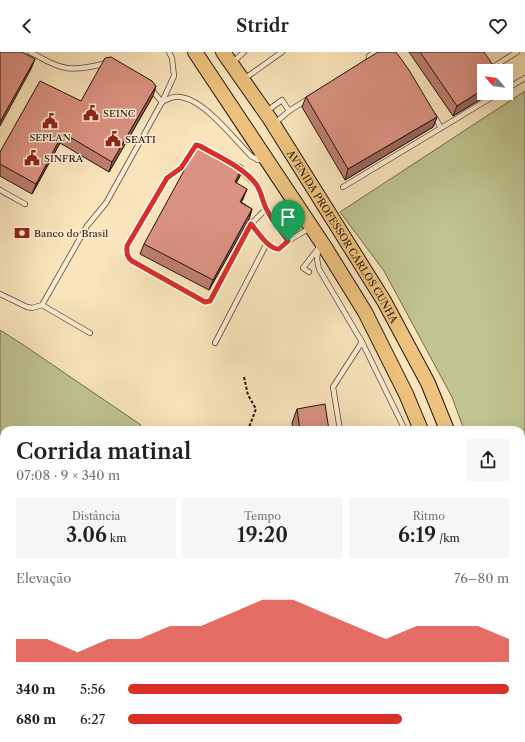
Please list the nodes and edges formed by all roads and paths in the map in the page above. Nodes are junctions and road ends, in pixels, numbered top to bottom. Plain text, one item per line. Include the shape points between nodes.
1 (30, 52) edge
2 (169, 52) edge
3 (196, 52) edge
4 (244, 52) edge
5 (282, 52) edge
6 (375, 52) edge
7 (517, 52) edge
8 (227, 58) edge
9 (115, 64) edge
10 (499, 64) edge
11 (361, 65) edge
12 (525, 78) edge
13 (242, 80) junction
14 (148, 85) edge
15 (513, 85) edge
16 (312, 96) edge
17 (487, 100) edge
18 (162, 102) junction
19 (429, 109) edge
20 (289, 111) junction
21 (265, 112) junction
22 (273, 124) junction
23 (441, 128) junction
24 (206, 149) edge
25 (268, 161) junction
26 (231, 164) edge
27 (343, 187) dead end
28 (0, 190) edge
29 (25, 204) dead end
30 (266, 210) junction
31 (251, 224) junction
32 (311, 227) junction
33 (288, 241) junction
34 (267, 242) junction
35 (321, 246) junction
36 (309, 272) dead end
37 (0, 294) edge
38 (384, 301) junction
39 (42, 305) junction
40 (90, 333) dead end
41 (376, 333) junction
42 (362, 342) junction
43 (215, 343) dead end
44 (244, 377) dead end
45 (428, 383) junction
46 (250, 426) edge
47 (339, 426) edge
48 (403, 426) edge
49 (419, 426) edge
50 (445, 426) edge

1 - 9 lane via 67,69
2 - 18 lane via 174,76
3 - 25 main road, AVENIDA PROFESSOR CARLOS CUNHA
4 - 8 lane
5 - 13 lane
6 - 11 lane
7 - 10 lane
8 - 13 main road, AVENIDA PROFESSOR CARLOS CUNHA
12 - 15 lane
13 - 21 main road, AVENIDA PROFESSOR CARLOS CUNHA
14 - 18 lane
16 - 20 lane
17 - 23 lane
18 - 25 lane via 171,97 188,98 212,115 251,156
18 - 39 lane via 106,203 87,226
19 - 23 lane
20 - 21 lane via 282,100
20 - 22 lane
21 - 22 main road, AVENIDA PROFESSOR CARLOS CUNHA
22 - 38 main road, AVENIDA PROFESSOR CARLOS CUNHA
23 - 27 lane
24 - 31 lane via 196,145 181,168 167,178 127,246 128,258 208,302
25 - 32 main road, AVENIDA PROFESSOR CARLOS CUNHA
26 - 30 lane via 257,186
28 - 29 lane
30 - 31 lane
30 - 33 lane
31 - 34 lane
32 - 33 lane
32 - 35 main road, AVENIDA PROFESSOR CARLOS CUNHA
33 - 34 lane via 277,249
34 - 43 lane
35 - 36 lane via 303,268
35 - 38 main road via 339,259 367,304 373,307
35 - 41 main road, AVENIDA PROFESSOR CARLOS CUNHA
35 - 42 lane via 317,259 319,269
37 - 39 lane via 27,307
38 - 45 main road, AVENIDA PROFESSOR CARLOS CUNHA
39 - 40 lane
41 - 45 main road via 386,329 394,331 416,373
41 - 49 main road, AVENIDA PROFESSOR CARLOS CUNHA
42 - 47 lane via 333,387
42 - 48 lane
44 - 46 path via 248,395 256,409
45 - 50 main road, AVENIDA PROFESSOR CARLOS CUNHA

